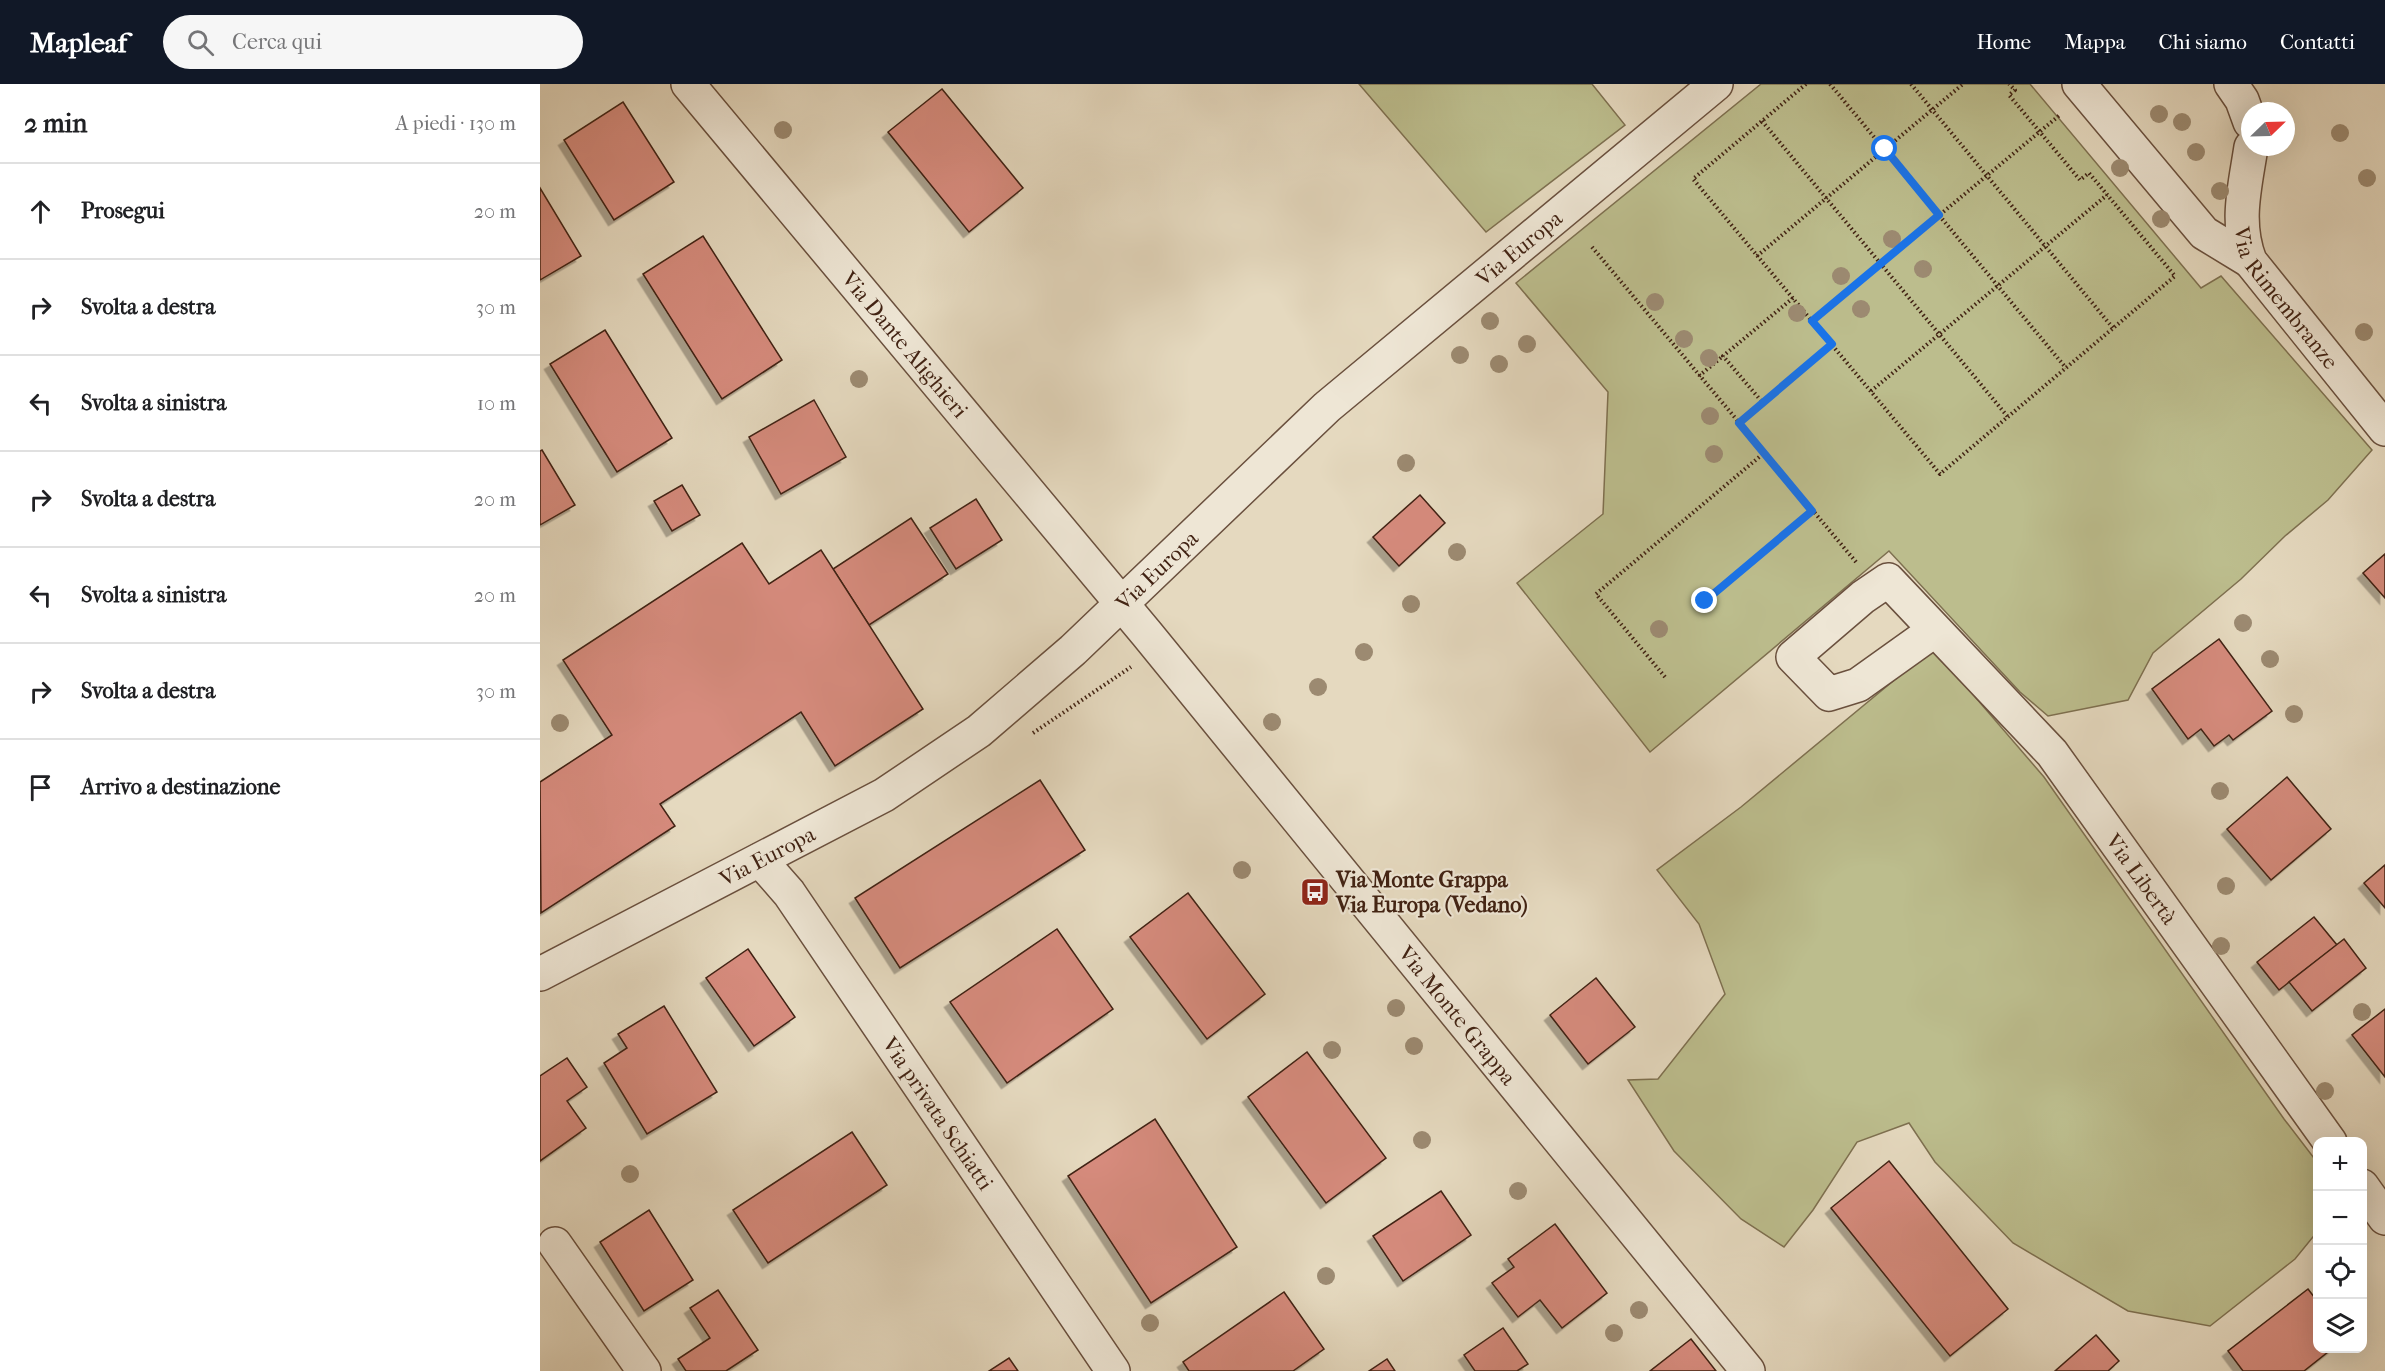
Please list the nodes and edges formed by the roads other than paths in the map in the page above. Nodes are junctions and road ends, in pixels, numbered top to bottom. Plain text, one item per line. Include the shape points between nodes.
1 (688, 84) edge
2 (1716, 84) edge
3 (2231, 84) edge
4 (2087, 87) edge
5 (2243, 102) edge
6 (2249, 156) edge
7 (2250, 261) junction
8 (2385, 429) edge
9 (1122, 604) junction
10 (1935, 630) dead end
11 (760, 860) junction
12 (540, 974) edge
13 (2326, 1137) edge
14 (2366, 1191) edge
15 (2385, 1218) edge
16 (555, 1244) dead end
17 (644, 1371) edge
18 (1113, 1371) edge
19 (1748, 1371) edge

1 - 9 street, Via Dante Alighieri
2 - 9 street, Via Europa via 1327,407
3 - 5 street
4 - 7 street via 2204,233
6 - 7 street, Via Rimembranze via 2241,216
7 - 8 street, Via Rimembranze
9 - 11 street, Via Europa via 979,731 884,795
9 - 19 street, Via Monte Grappa
10 - 13 street, Via Libertà via 2052,753
11 - 12 street, Via Europa
11 - 18 street, Via privata Schiatti via 789,893
14 - 15 street
16 - 17 street

